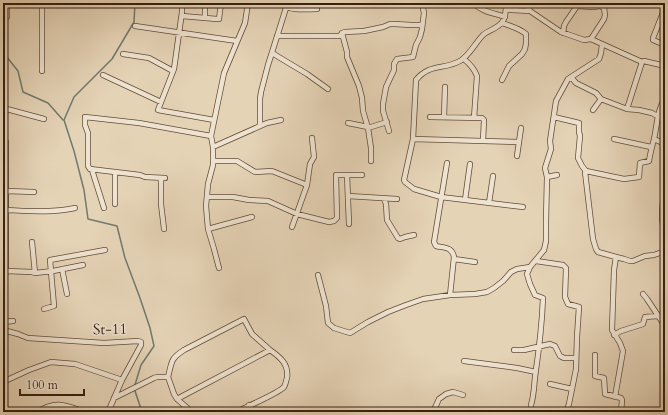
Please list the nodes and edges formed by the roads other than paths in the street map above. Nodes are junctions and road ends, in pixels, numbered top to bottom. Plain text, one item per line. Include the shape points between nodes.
1 (7, 3) edge
2 (42, 3) edge
3 (182, 3) edge
4 (205, 3) edge
5 (221, 3) edge
6 (422, 3) edge
7 (473, 3) edge
8 (506, 3) edge
9 (525, 3) edge
10 (248, 4) edge
11 (577, 4) edge
12 (286, 8) junction
13 (317, 9) dead end
14 (506, 9) junction
15 (664, 10) edge
16 (530, 11) junction
17 (182, 16) junction
18 (7, 17) dead end
19 (505, 17) junction
20 (204, 18) junction
21 (502, 23) junction
22 (422, 25) junction
23 (135, 26) dead end
24 (179, 33) junction
25 (342, 33) junction
26 (563, 33) junction
27 (278, 36) junction
28 (591, 39) junction
29 (237, 41) junction
30 (602, 44) junction
31 (665, 45) edge
32 (272, 53) junction
33 (123, 54) dead end
34 (464, 58) junction
35 (642, 62) junction
36 (665, 66) edge
37 (42, 71) dead end
38 (173, 71) junction
39 (103, 75) dead end
40 (571, 77) junction
41 (502, 80) dead end
42 (445, 87) dead end
43 (328, 89) dead end
44 (665, 98) edge
45 (601, 99) junction
46 (161, 102) junction
47 (3, 108) edge
48 (627, 109) junction
49 (593, 110) dead end
50 (430, 117) dead end
51 (554, 117) junction
52 (658, 117) junction
53 (444, 118) junction
54 (474, 118) junction
55 (44, 119) dead end
56 (214, 120) junction
57 (281, 120) dead end
58 (387, 122) junction
59 (348, 123) dead end
60 (260, 126) junction
61 (368, 127) junction
62 (521, 128) dead end
63 (389, 131) dead end
64 (211, 136) junction
65 (312, 138) dead end
66 (413, 139) junction
67 (614, 139) dead end
68 (654, 139) junction
69 (3, 140) edge
70 (483, 141) junction
71 (519, 142) junction
72 (665, 144) edge
73 (213, 147) junction
74 (651, 147) junction
75 (517, 156) dead end
76 (213, 161) junction
77 (371, 161) dead end
78 (446, 163) dead end
79 (470, 164) dead end
80 (92, 170) junction
81 (586, 171) junction
82 (5, 172) edge
83 (115, 172) junction
84 (362, 174) dead end
85 (347, 175) junction
86 (556, 175) dead end
87 (494, 176) dead end
88 (547, 177) junction
89 (665, 182) edge
90 (307, 184) junction
91 (7, 191) junction
92 (34, 192) dead end
93 (348, 196) junction
94 (207, 197) junction
95 (442, 197) junction
96 (384, 199) junction
97 (398, 199) dead end
98 (465, 200) junction
99 (489, 203) junction
100 (115, 204) dead end
101 (523, 207) dead end
102 (75, 208) dead end
103 (104, 208) dead end
104 (7, 210) junction
105 (664, 210) edge
106 (297, 214) junction
107 (252, 217) dead end
108 (349, 224) dead end
109 (292, 227) dead end
110 (164, 229) dead end
111 (208, 229) junction
112 (665, 232) edge
113 (414, 235) dead end
114 (32, 242) dead end
115 (105, 250) dead end
116 (665, 251) edge
117 (616, 257) junction
118 (454, 259) junction
119 (536, 261) junction
120 (475, 262) dead end
121 (83, 265) dead end
122 (5, 267) edge
123 (530, 267) junction
124 (219, 268) dead end
125 (62, 270) junction
126 (52, 272) junction
127 (35, 273) junction
128 (318, 275) dead end
129 (3, 284) edge
130 (66, 294) dead end
131 (643, 294) dead end
132 (450, 295) junction
133 (44, 309) dead end
134 (658, 316) junction
135 (3, 322) edge
136 (13, 322) dead end
137 (665, 326) edge
138 (3, 330) edge
139 (614, 335) junction
140 (540, 346) junction
141 (270, 350) junction
142 (514, 350) dead end
143 (595, 355) dead end
144 (576, 358) junction
145 (464, 361) dead end
146 (536, 372) junction
147 (168, 377) junction
148 (122, 380) junction
149 (4, 381) edge
150 (550, 384) dead end
151 (572, 389) junction
152 (463, 395) dead end
153 (615, 397) junction
154 (114, 398) junction
155 (177, 399) junction
156 (249, 405) junction
157 (531, 405) dead end
158 (37, 412) edge
159 (85, 412) edge
160 (108, 412) edge
161 (192, 412) edge
162 (236, 412) edge
163 (253, 412) edge
164 (433, 412) edge
165 (566, 412) edge
166 (621, 412) edge

1 - 18 street
2 - 37 street
3 - 17 street
4 - 20 street
5 - 20 street via 219,19
6 - 22 street
7 - 19 street via 479,8
8 - 14 street
9 - 16 street
10 - 12 street
10 - 29 street via 245,23
11 - 26 street via 564,26
11 - 28 street via 604,8 604,19
12 - 13 street
12 - 27 street
14 - 16 street
14 - 19 street
15 - 31 street via 653,40
16 - 26 street
17 - 20 street
17 - 24 street
19 - 21 street
21 - 34 street via 483,35
21 - 41 street via 520,29 526,34 525,49 509,66
22 - 25 street via 395,24
22 - 58 street via 413,57 397,59 394,64 383,104
23 - 24 street
24 - 29 street
24 - 38 street
25 - 27 street via 340,36
25 - 61 street via 347,57 359,86
26 - 28 street via 584,40
27 - 32 street
28 - 30 street
29 - 56 street via 224,73
30 - 35 street
30 - 40 street via 599,59
32 - 43 street
32 - 60 street via 260,99
33 - 38 street via 149,58
34 - 54 street via 477,76
34 - 66 street via 428,69 416,80
35 - 36 street
35 - 48 street
38 - 46 street
39 - 46 street
40 - 45 street
40 - 51 street via 556,101
42 - 53 street
44 - 52 street
45 - 48 street
45 - 49 street
46 - 56 street via 158,110
47 - 55 street
48 - 52 street via 652,113
50 - 53 street
51 - 81 street via 580,124 578,158
51 - 88 street via 551,149 545,168
52 - 68 street
53 - 54 street
54 - 70 street via 484,120
56 - 64 street
57 - 60 street
58 - 61 street
58 - 63 street
59 - 61 street
60 - 73 street
61 - 77 street
62 - 71 street
64 - 73 street
64 - 80 street via 85,117 88,166
65 - 90 street via 314,157 310,164
66 - 70 street
66 - 95 street via 404,180 414,189
67 - 74 street
68 - 72 street
68 - 74 street
69 - 82 street via 6,142
70 - 71 street
71 - 75 street
73 - 76 street
74 - 81 street via 649,161 640,163 639,177 624,179
76 - 90 street via 237,162 255,172 272,171
76 - 94 street
78 - 95 street
79 - 98 street
80 - 83 street
80 - 103 street
81 - 117 street via 596,249 598,252
82 - 91 street
83 - 100 street
83 - 110 street via 163,178 161,204
84 - 85 street
85 - 93 street
85 - 106 street via 336,175 336,220 329,222
86 - 88 street
87 - 99 street
88 - 119 street via 546,241 544,250
89 - 105 street
90 - 106 street
91 - 92 street
91 - 104 street
93 - 96 street
93 - 108 street
94 - 106 street via 268,201
94 - 111 street
95 - 98 street
95 - 118 street via 434,242 436,246 450,249
96 - 97 street
96 - 113 street via 387,220 398,238
98 - 99 street
99 - 101 street
102 - 104 street via 55,211
104 - 122 street
105 - 112 street via 662,220
106 - 109 street
107 - 111 street
111 - 124 street
114 - 127 street
115 - 126 street via 50,260
116 - 117 street via 633,261
117 - 139 street via 612,326
118 - 120 street
118 - 132 street
119 - 123 street
119 - 144 street via 563,265 566,268 565,297 568,304 579,307
121 - 125 street
122 - 127 street
122 - 129 street
123 - 132 street via 511,272 486,292
123 - 140 street via 527,274 530,284 535,295 543,298
125 - 126 street
125 - 130 street
126 - 127 street
126 - 133 street via 54,306
128 - 132 street via 328,323 334,328 350,333 406,304
131 - 134 street
134 - 137 street
134 - 139 street via 645,317 640,326
135 - 136 street
138 - 148 street, St-11 via 28,338 104,343 141,342
139 - 153 street via 623,351
140 - 142 street
140 - 144 street via 550,344 555,346 560,356
140 - 146 street
141 - 147 street via 252,334 244,319 176,356
141 - 155 street
141 - 156 street via 286,365 285,386
143 - 153 street via 595,376 604,378 605,394
144 - 151 street
145 - 146 street
146 - 157 street
147 - 154 street via 157,377
147 - 155 street
148 - 149 street via 75,364 51,362
148 - 154 street, St-11
150 - 151 street
151 - 165 street
152 - 164 street via 453,392 446,394 439,399
153 - 166 street via 622,400
154 - 160 street, St-11
155 - 161 street
156 - 162 street
156 - 163 street
158 - 159 street via 56,404

